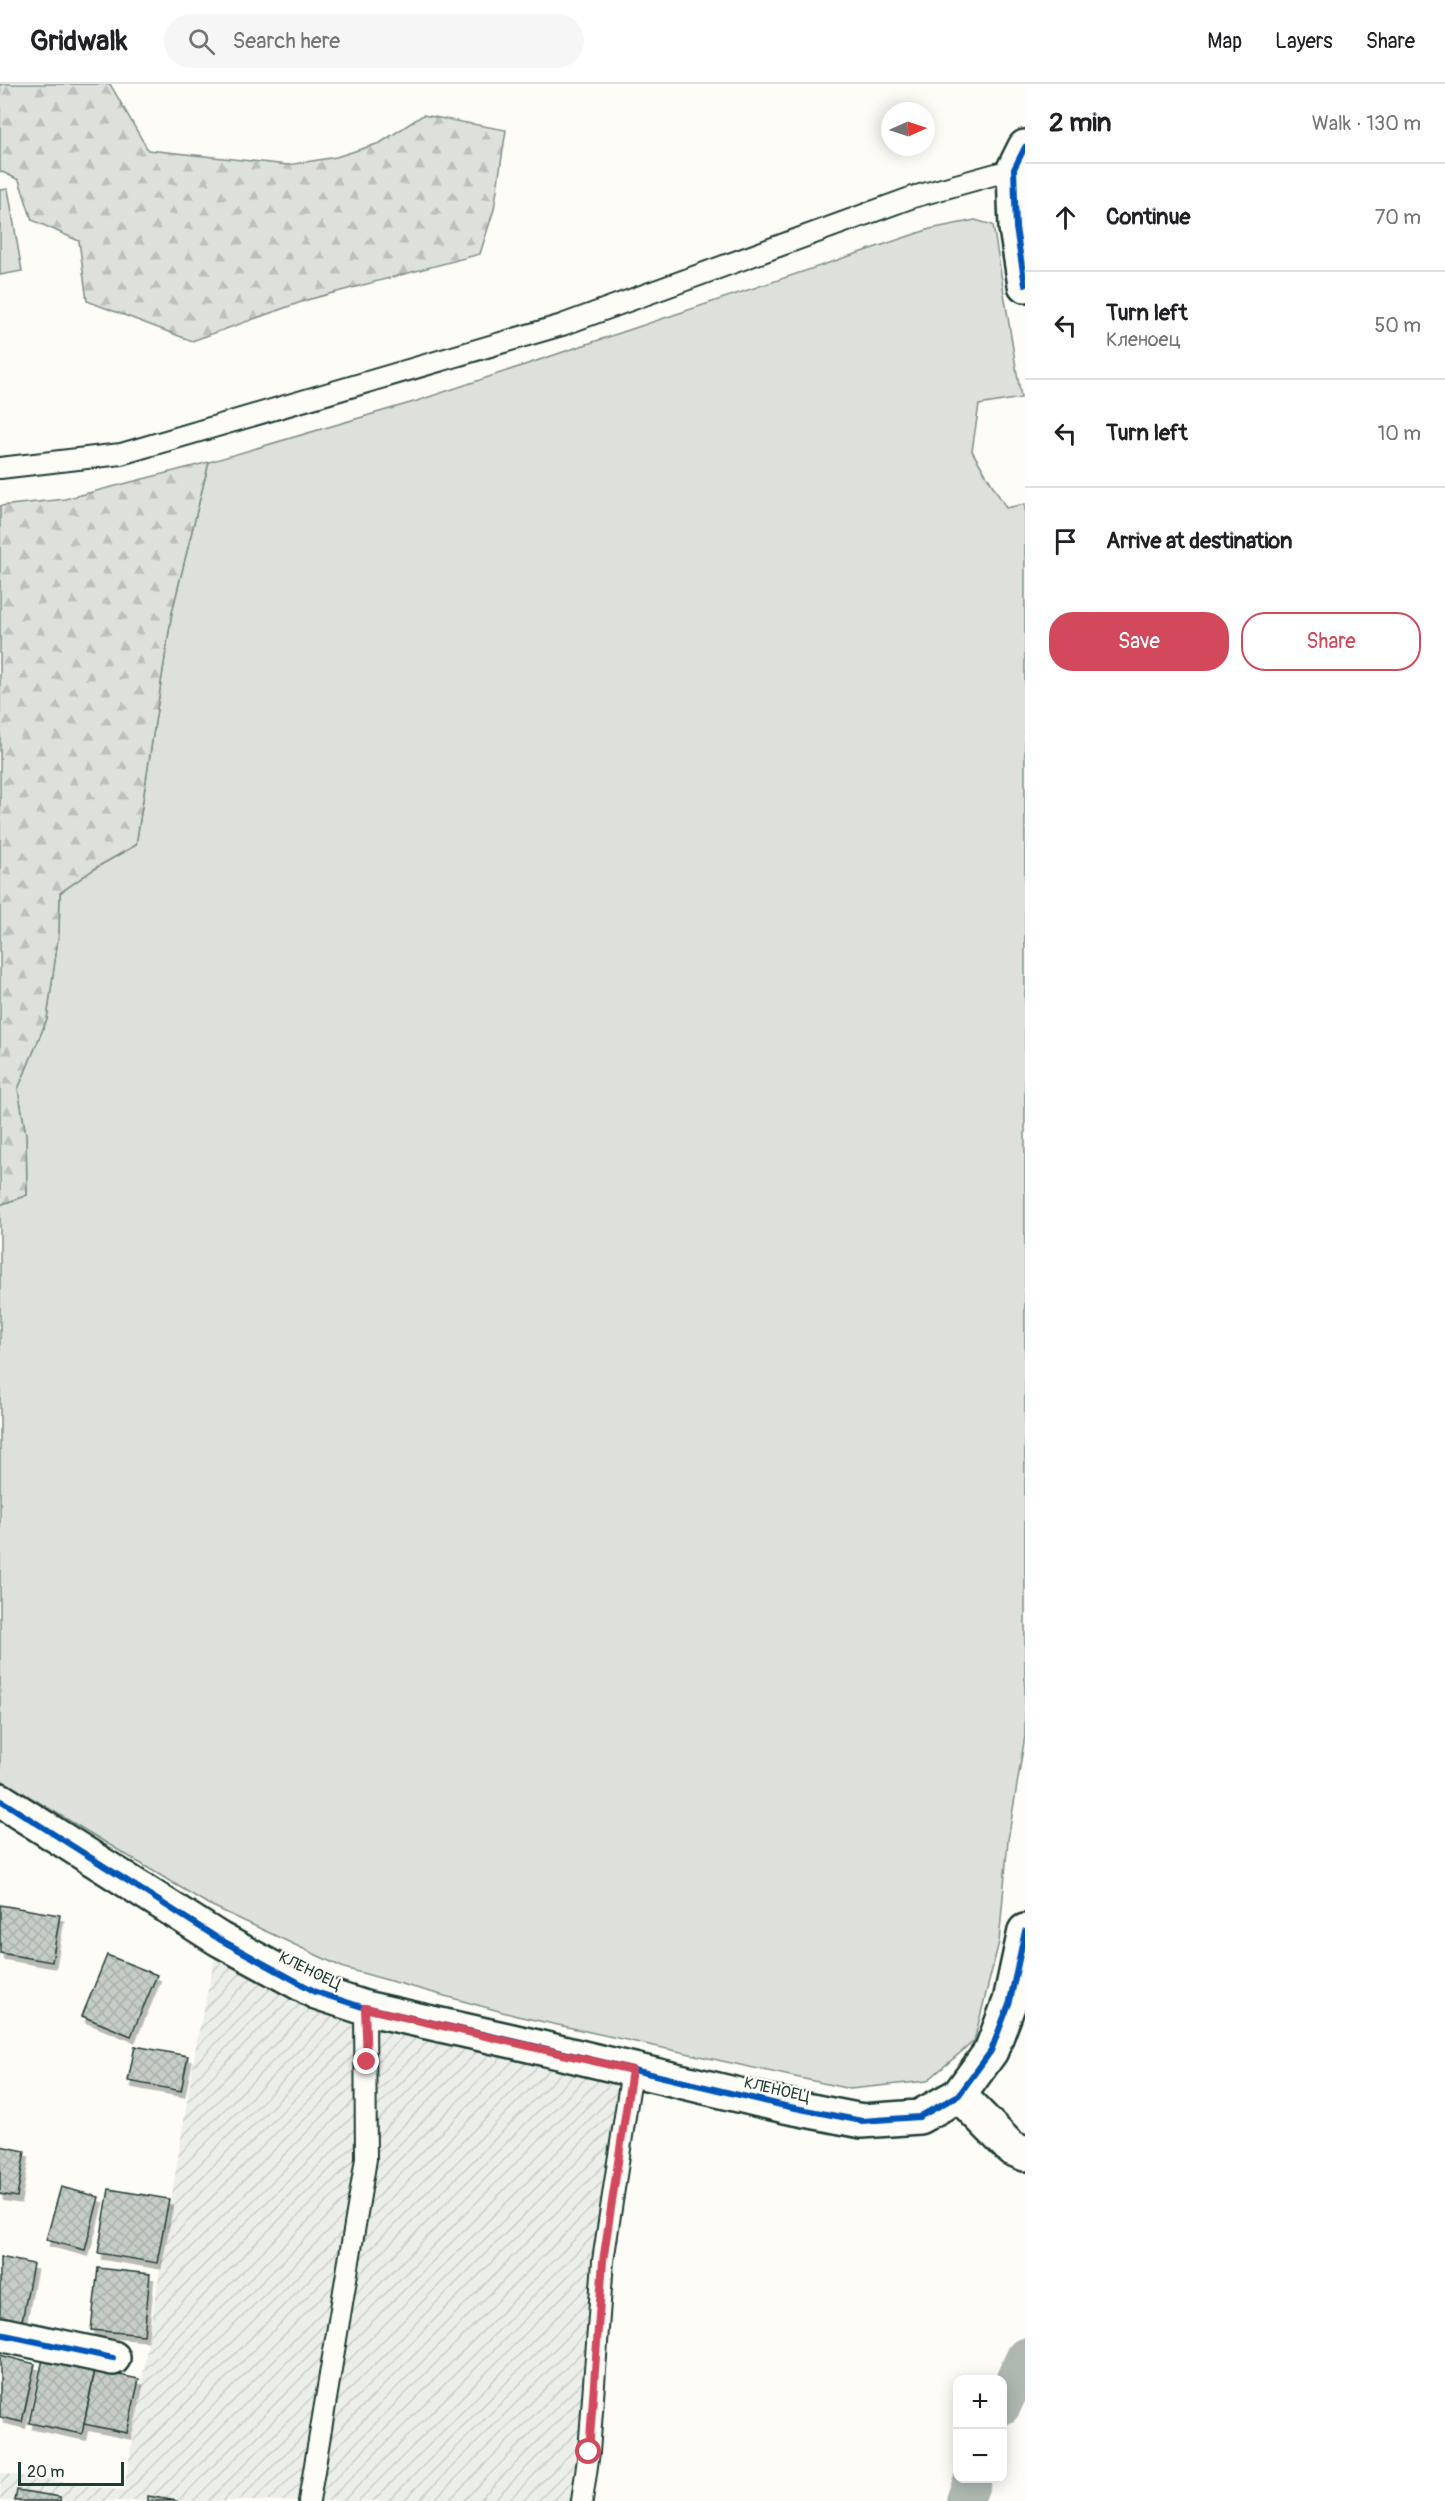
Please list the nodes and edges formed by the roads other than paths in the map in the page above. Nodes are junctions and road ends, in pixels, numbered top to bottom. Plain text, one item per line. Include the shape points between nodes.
1 (1020, 158) edge
2 (1025, 285) edge
3 (0, 468) edge
4 (0, 1800) edge
5 (1025, 1931) edge
6 (365, 2008) junction
7 (632, 2070) junction
8 (959, 2095) junction
9 (1025, 2154) edge
10 (0, 2334) edge
11 (113, 2358) dead end
12 (309, 2501) edge
13 (582, 2501) edge

1 - 2 street via 1016,228
1 - 3 lane via 562,325 121,454
4 - 6 street, КЛЕНОЕЦ via 219,1939 316,1992
5 - 8 street via 1010,2001 992,2051
6 - 7 street, КЛЕНОЕЦ
6 - 12 lane via 366,2159
7 - 8 street, КЛЕНОЕЦ via 862,2121 919,2117
7 - 13 lane via 603,2261
8 - 9 street via 1011,2148
10 - 11 street

